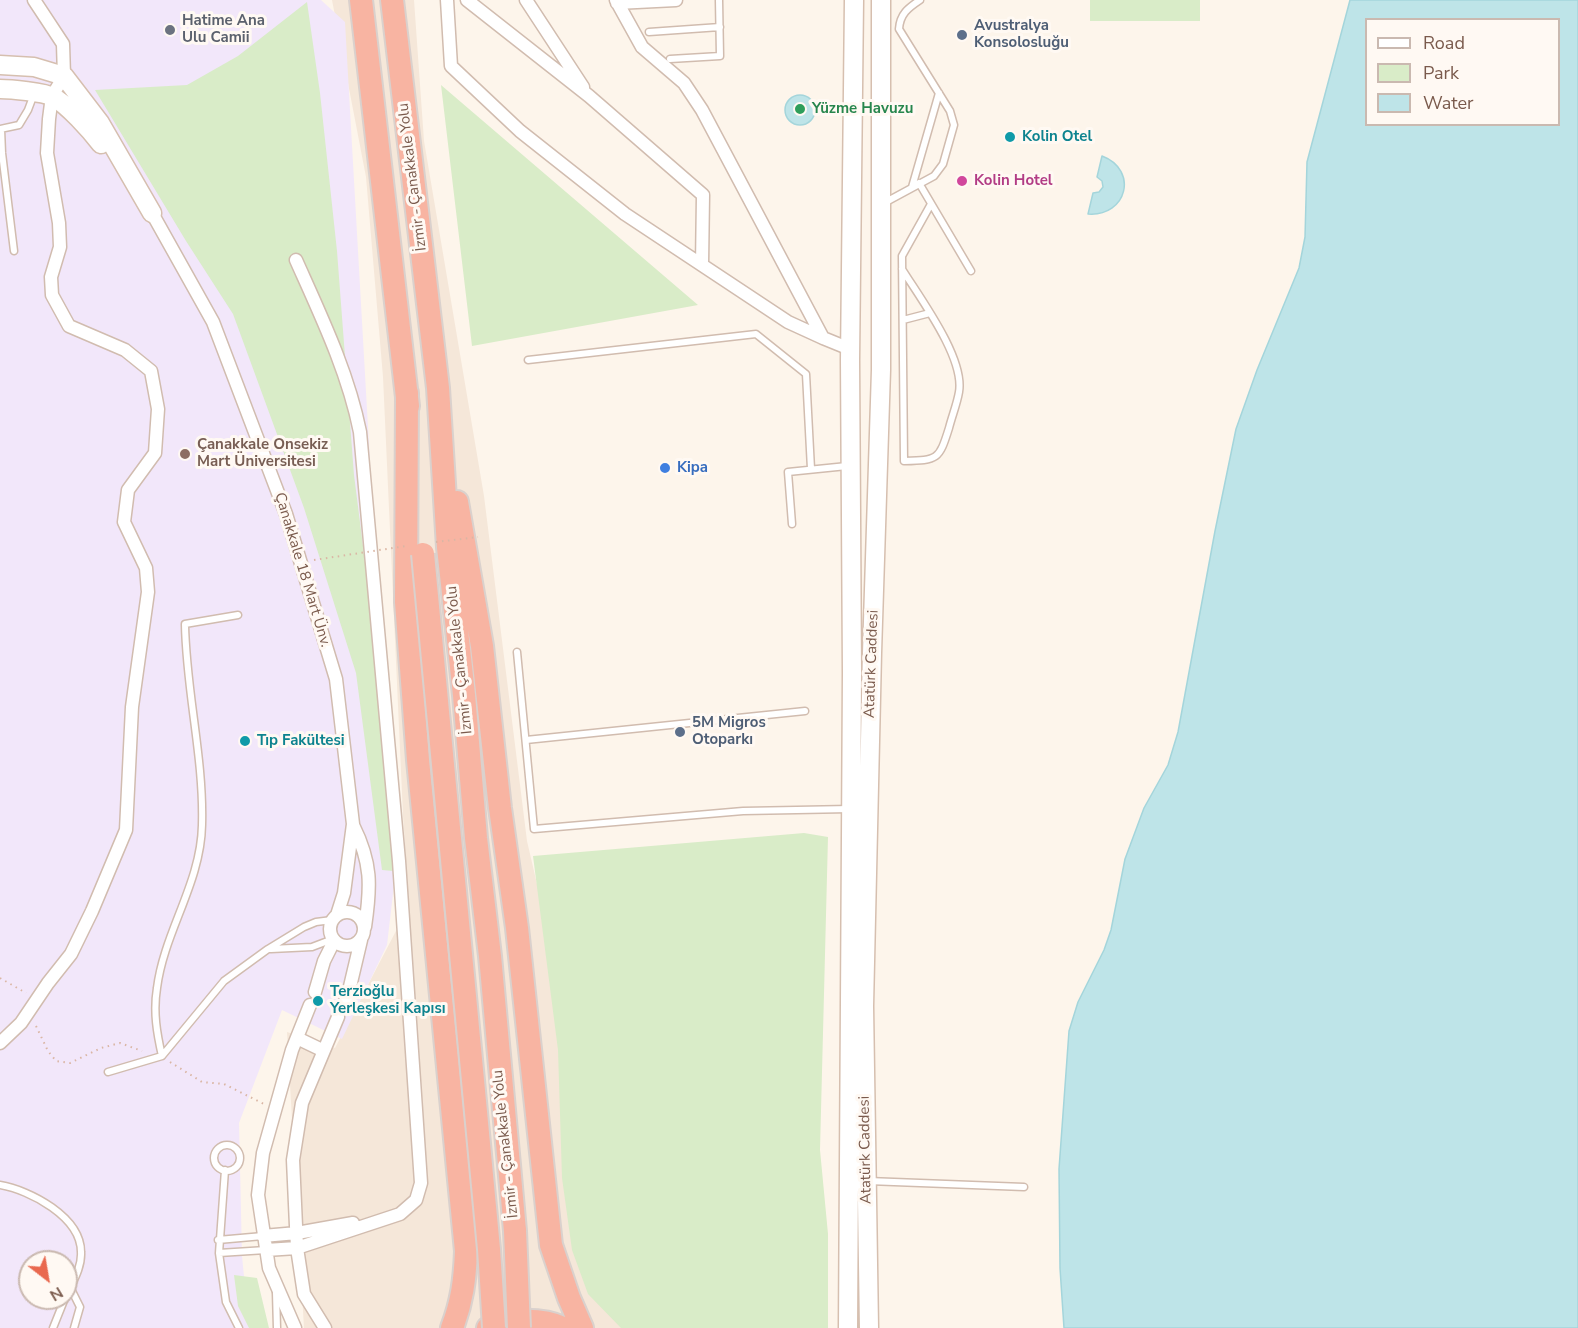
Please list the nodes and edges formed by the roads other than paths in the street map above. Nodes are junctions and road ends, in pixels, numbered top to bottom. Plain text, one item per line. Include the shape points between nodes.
1 (34, 0) edge
2 (361, 0) edge
3 (392, 0) edge
4 (447, 0) edge
5 (467, 0) edge
6 (526, 0) edge
7 (676, 0) edge
8 (719, 0) edge
9 (854, 0) edge
10 (881, 0) edge
11 (920, 0) edge
12 (616, 1) edge
13 (720, 27) junction
14 (649, 32) dead end
15 (670, 59) dead end
16 (0, 65) edge
17 (64, 76) junction
18 (0, 89) edge
19 (939, 93) junction
20 (43, 95) junction
21 (589, 96) junction
22 (1, 129) edge
23 (916, 185) junction
24 (931, 204) junction
25 (881, 205) junction
26 (852, 209) junction
27 (152, 213) junction
28 (14, 251) dead end
29 (296, 260) dead end
30 (702, 266) junction
31 (902, 268) junction
32 (971, 271) dead end
33 (930, 313) junction
34 (903, 320) junction
35 (823, 338) junction
36 (881, 347) junction
37 (850, 349) junction
38 (528, 360) dead end
39 (438, 388) junction
40 (407, 393) junction
41 (851, 466) junction
42 (811, 469) junction
43 (792, 524) dead end
44 (238, 615) dead end
45 (518, 652) dead end
46 (805, 711) dead end
47 (526, 740) junction
48 (859, 808) junction
49 (353, 824) junction
50 (334, 918) junction
51 (365, 927) junction
52 (333, 940) junction
53 (361, 940) junction
54 (268, 949) junction
55 (315, 992) dead end
56 (344, 1004) dead end
57 (310, 1005) dead end
58 (338, 1017) dead end
59 (297, 1038) junction
60 (0, 1044) edge
61 (322, 1050) junction
62 (162, 1056) junction
63 (108, 1072) dead end
64 (225, 1170) junction
65 (867, 1181) junction
66 (0, 1185) edge
67 (1024, 1187) dead end
68 (393, 1216) junction
69 (297, 1233) junction
70 (263, 1236) junction
71 (218, 1240) junction
72 (297, 1248) junction
73 (266, 1250) junction
74 (219, 1253) junction
75 (78, 1267) edge
76 (276, 1284) junction
77 (78, 1303) edge
78 (61, 1310) edge
79 (53, 1328) edge
80 (74, 1328) edge
81 (239, 1328) edge
82 (277, 1328) edge
83 (295, 1328) edge
84 (325, 1328) edge
85 (452, 1328) edge
86 (488, 1328) edge
87 (494, 1328) edge
88 (519, 1328) edge
89 (563, 1328) edge
90 (582, 1328) edge
91 (848, 1328) edge
92 (869, 1328) edge

1 - 17 street via 63,44
2 - 40 highway, İzmir - Çanakkale Yolu
3 - 39 highway, İzmir - Çanakkale Yolu
4 - 30 street via 451,66 520,131 616,208
5 - 21 street
6 - 21 street
7 - 12 street
8 - 13 lane
9 - 26 main road, Atatürk Caddesi
10 - 25 main road, Atatürk Caddesi
11 - 19 lane via 906,10 899,29
12 - 35 street via 642,47 684,83 702,110
13 - 14 lane
13 - 15 lane via 720,56
16 - 17 main road via 34,67
17 - 20 street
17 - 27 main road via 100,123
18 - 20 main road
19 - 23 lane
19 - 23 lane via 954,125 943,164 934,176
20 - 22 lane via 19,125
20 - 27 main road via 89,128
20 - 60 street via 47,153 60,223 52,295 69,326 125,350 151,371 158,409 155,453 128,490 124,522 146,568 148,592 132,707 126,830 71,954 21,1023
21 - 30 street via 703,195
22 - 28 lane
23 - 24 lane
23 - 25 lane
24 - 31 lane via 902,256
24 - 32 lane
25 - 26 main road
25 - 36 main road, Atatürk Caddesi
26 - 37 main road, Atatürk Caddesi
27 - 49 street, Çanakkale 18 Mart Ünv. via 213,322 286,514 336,679
29 - 68 street via 335,350 360,432 399,861 422,1183 411,1205
30 - 35 street via 788,322
31 - 33 lane
31 - 34 lane
33 - 34 lane
33 - 34 lane via 954,358 960,384 942,451 927,460 904,460
35 - 37 street
36 - 37 main road
36 - 48 main road, Atatürk Caddesi
37 - 41 main road, Atatürk Caddesi
38 - 42 lane via 756,334 806,374
39 - 88 highway, İzmir - Çanakkale Yolu, bridge via 448,547 515,1231
39 - 90 highway via 482,646 551,1245
40 - 85 highway via 406,602 466,1251 465,1282
40 - 87 highway, İzmir - Çanakkale Yolu, bridge
41 - 42 lane
41 - 48 main road, Atatürk Caddesi via 852,673
42 - 43 lane via 788,471
44 - 62 lane via 185,624 202,826 193,880 157,988 155,1028
45 - 47 lane
46 - 47 lane
47 - 48 lane via 534,829 743,811
48 - 65 main road, Atatürk Caddesi
48 - 91 main road, Atatürk Caddesi
49 - 50 street, Çanakkale 18 Mart Ünv. via 344,893
49 - 51 street via 365,849 370,891
50 - 51 street via 354,913
50 - 52 street via 330,930
50 - 54 lane via 304,927
51 - 53 street
52 - 53 street via 344,947
52 - 54 lane via 312,947
52 - 55 street
53 - 56 street
54 - 62 lane via 224,981
57 - 59 street
58 - 61 street
59 - 61 street
59 - 70 street via 263,1153 258,1195
61 - 69 street via 302,1103 295,1149
62 - 63 lane
64 - 64 lane via 236,1167 240,1159 237,1151 227,1145 214,1155 215,1163
64 - 71 lane
65 - 67 lane
65 - 92 main road, Atatürk Caddesi
66 - 75 lane via 16,1187 55,1209 74,1228 80,1243
68 - 69 street
68 - 72 street
69 - 70 street
69 - 72 street
70 - 71 lane
70 - 73 street
71 - 74 lane
72 - 73 street
72 - 84 street via 304,1294
73 - 74 lane
73 - 76 street
74 - 81 lane via 226,1302
76 - 82 lane
76 - 83 street
77 - 80 lane
78 - 79 lane
86 - 89 highway via 524,1321

